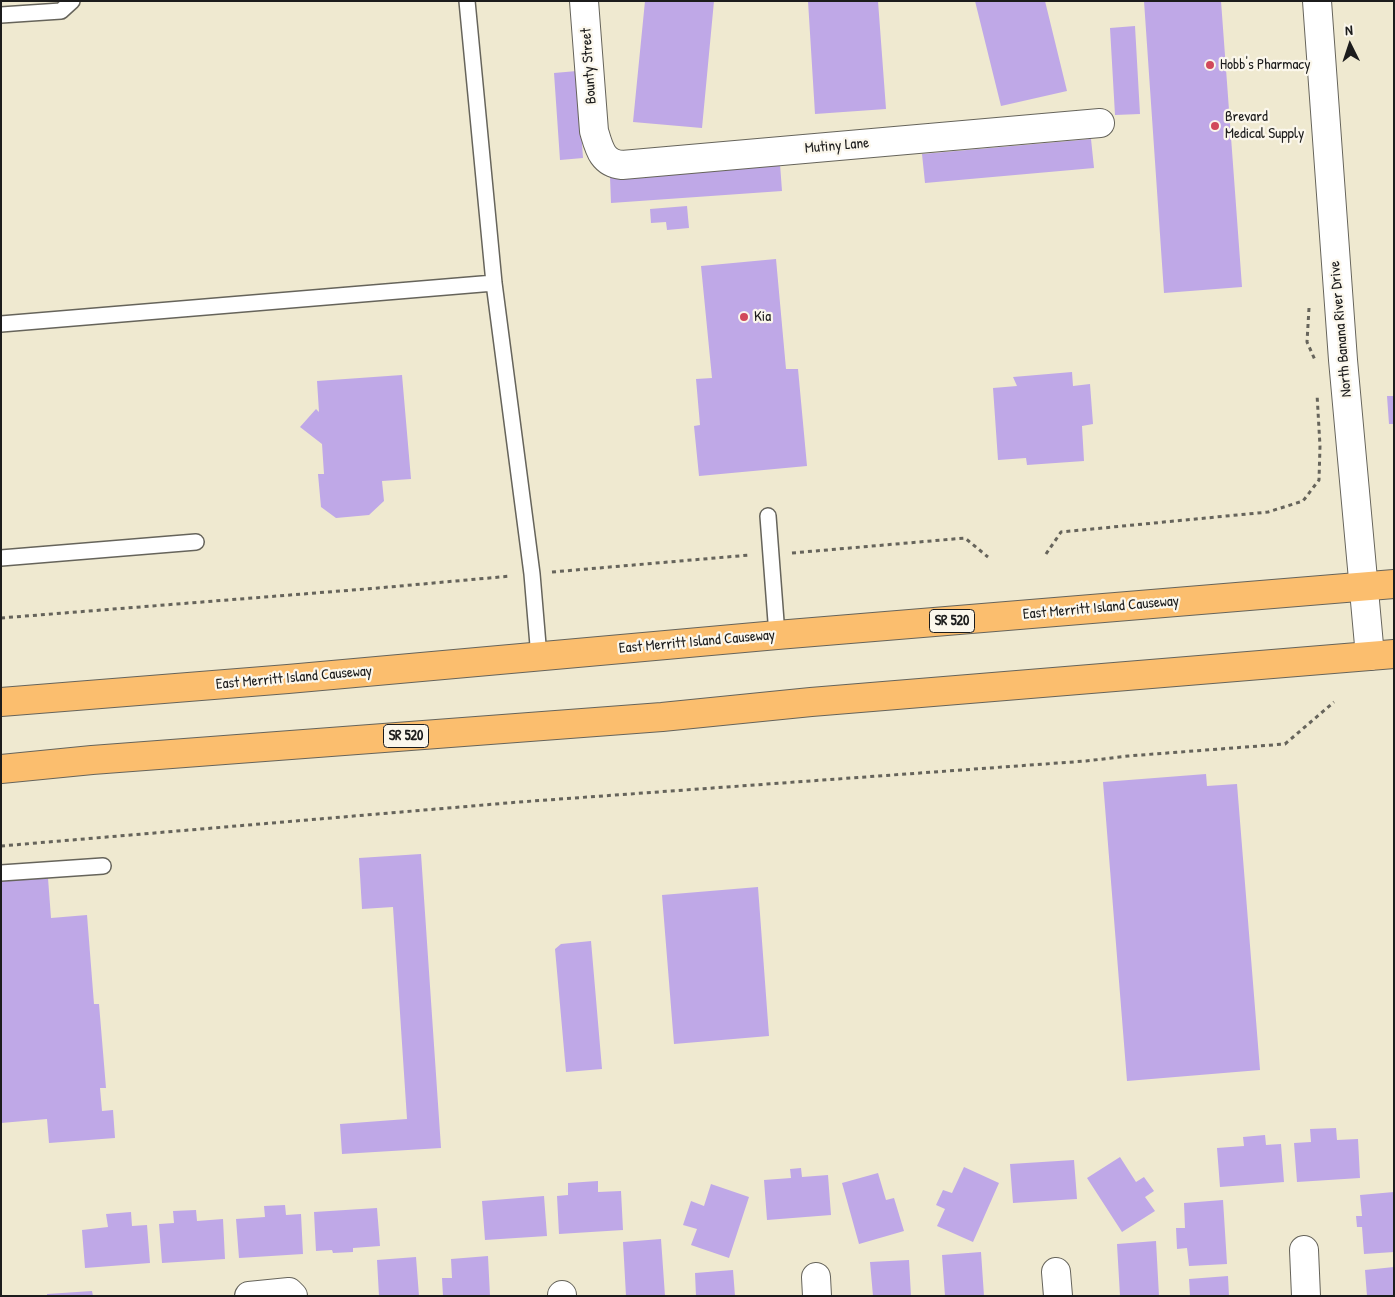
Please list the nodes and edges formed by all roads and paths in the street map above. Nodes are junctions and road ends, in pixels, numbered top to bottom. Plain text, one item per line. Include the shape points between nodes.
1 (72, 1) edge
2 (467, 1) edge
3 (584, 1) edge
4 (1317, 1) edge
5 (1, 15) edge
6 (1100, 123) dead end
7 (594, 132) joint
8 (494, 283) junction
9 (1309, 308) dead end
10 (1, 324) edge
11 (1315, 370) dead end
12 (1316, 389) dead end
13 (768, 516) dead end
14 (196, 542) dead end
15 (771, 554) junction
16 (1046, 554) dead end
17 (988, 557) dead end
18 (1, 558) edge
19 (532, 574) junction
20 (1394, 584) edge
21 (1364, 586) junction
22 (1, 618) edge
23 (776, 635) junction
24 (1382, 655) edge
25 (539, 657) junction
26 (1, 702) edge
27 (1334, 702) dead end
28 (1, 768) edge
29 (1, 846) edge
30 (103, 866) dead end
31 (1, 873) edge
32 (1304, 1250) dead end
33 (249, 1296) edge
34 (293, 1296) edge
35 (1306, 1296) edge

1 - 5 lane via 61,11
2 - 8 lane
3 - 7 street, Bounty Street
4 - 21 street, North Banana River Drive via 1343,360
6 - 7 street, Mutiny Lane via 622,165 613,164 606,158
8 - 10 lane
8 - 19 lane
9 - 11 path via 1306,342 1315,360
12 - 16 path via 1319,480 1303,501 1268,512 1061,532
13 - 15 lane
14 - 18 lane
15 - 17 path via 965,538
15 - 19 path
15 - 23 lane
19 - 22 path
19 - 25 lane
20 - 21 main road, East Merritt Island Causeway / SR 520
21 - 23 main road, East Merritt Island Causeway / SR 520
21 - 24 street, North Banana River Drive
23 - 25 main road, East Merritt Island Causeway / SR 520
24 - 28 main road, SR 520 via 662,717
25 - 26 main road, East Merritt Island Causeway / SR 520
27 - 29 path via 1285,744
30 - 31 lane
32 - 35 street
33 - 34 street via 289,1292

